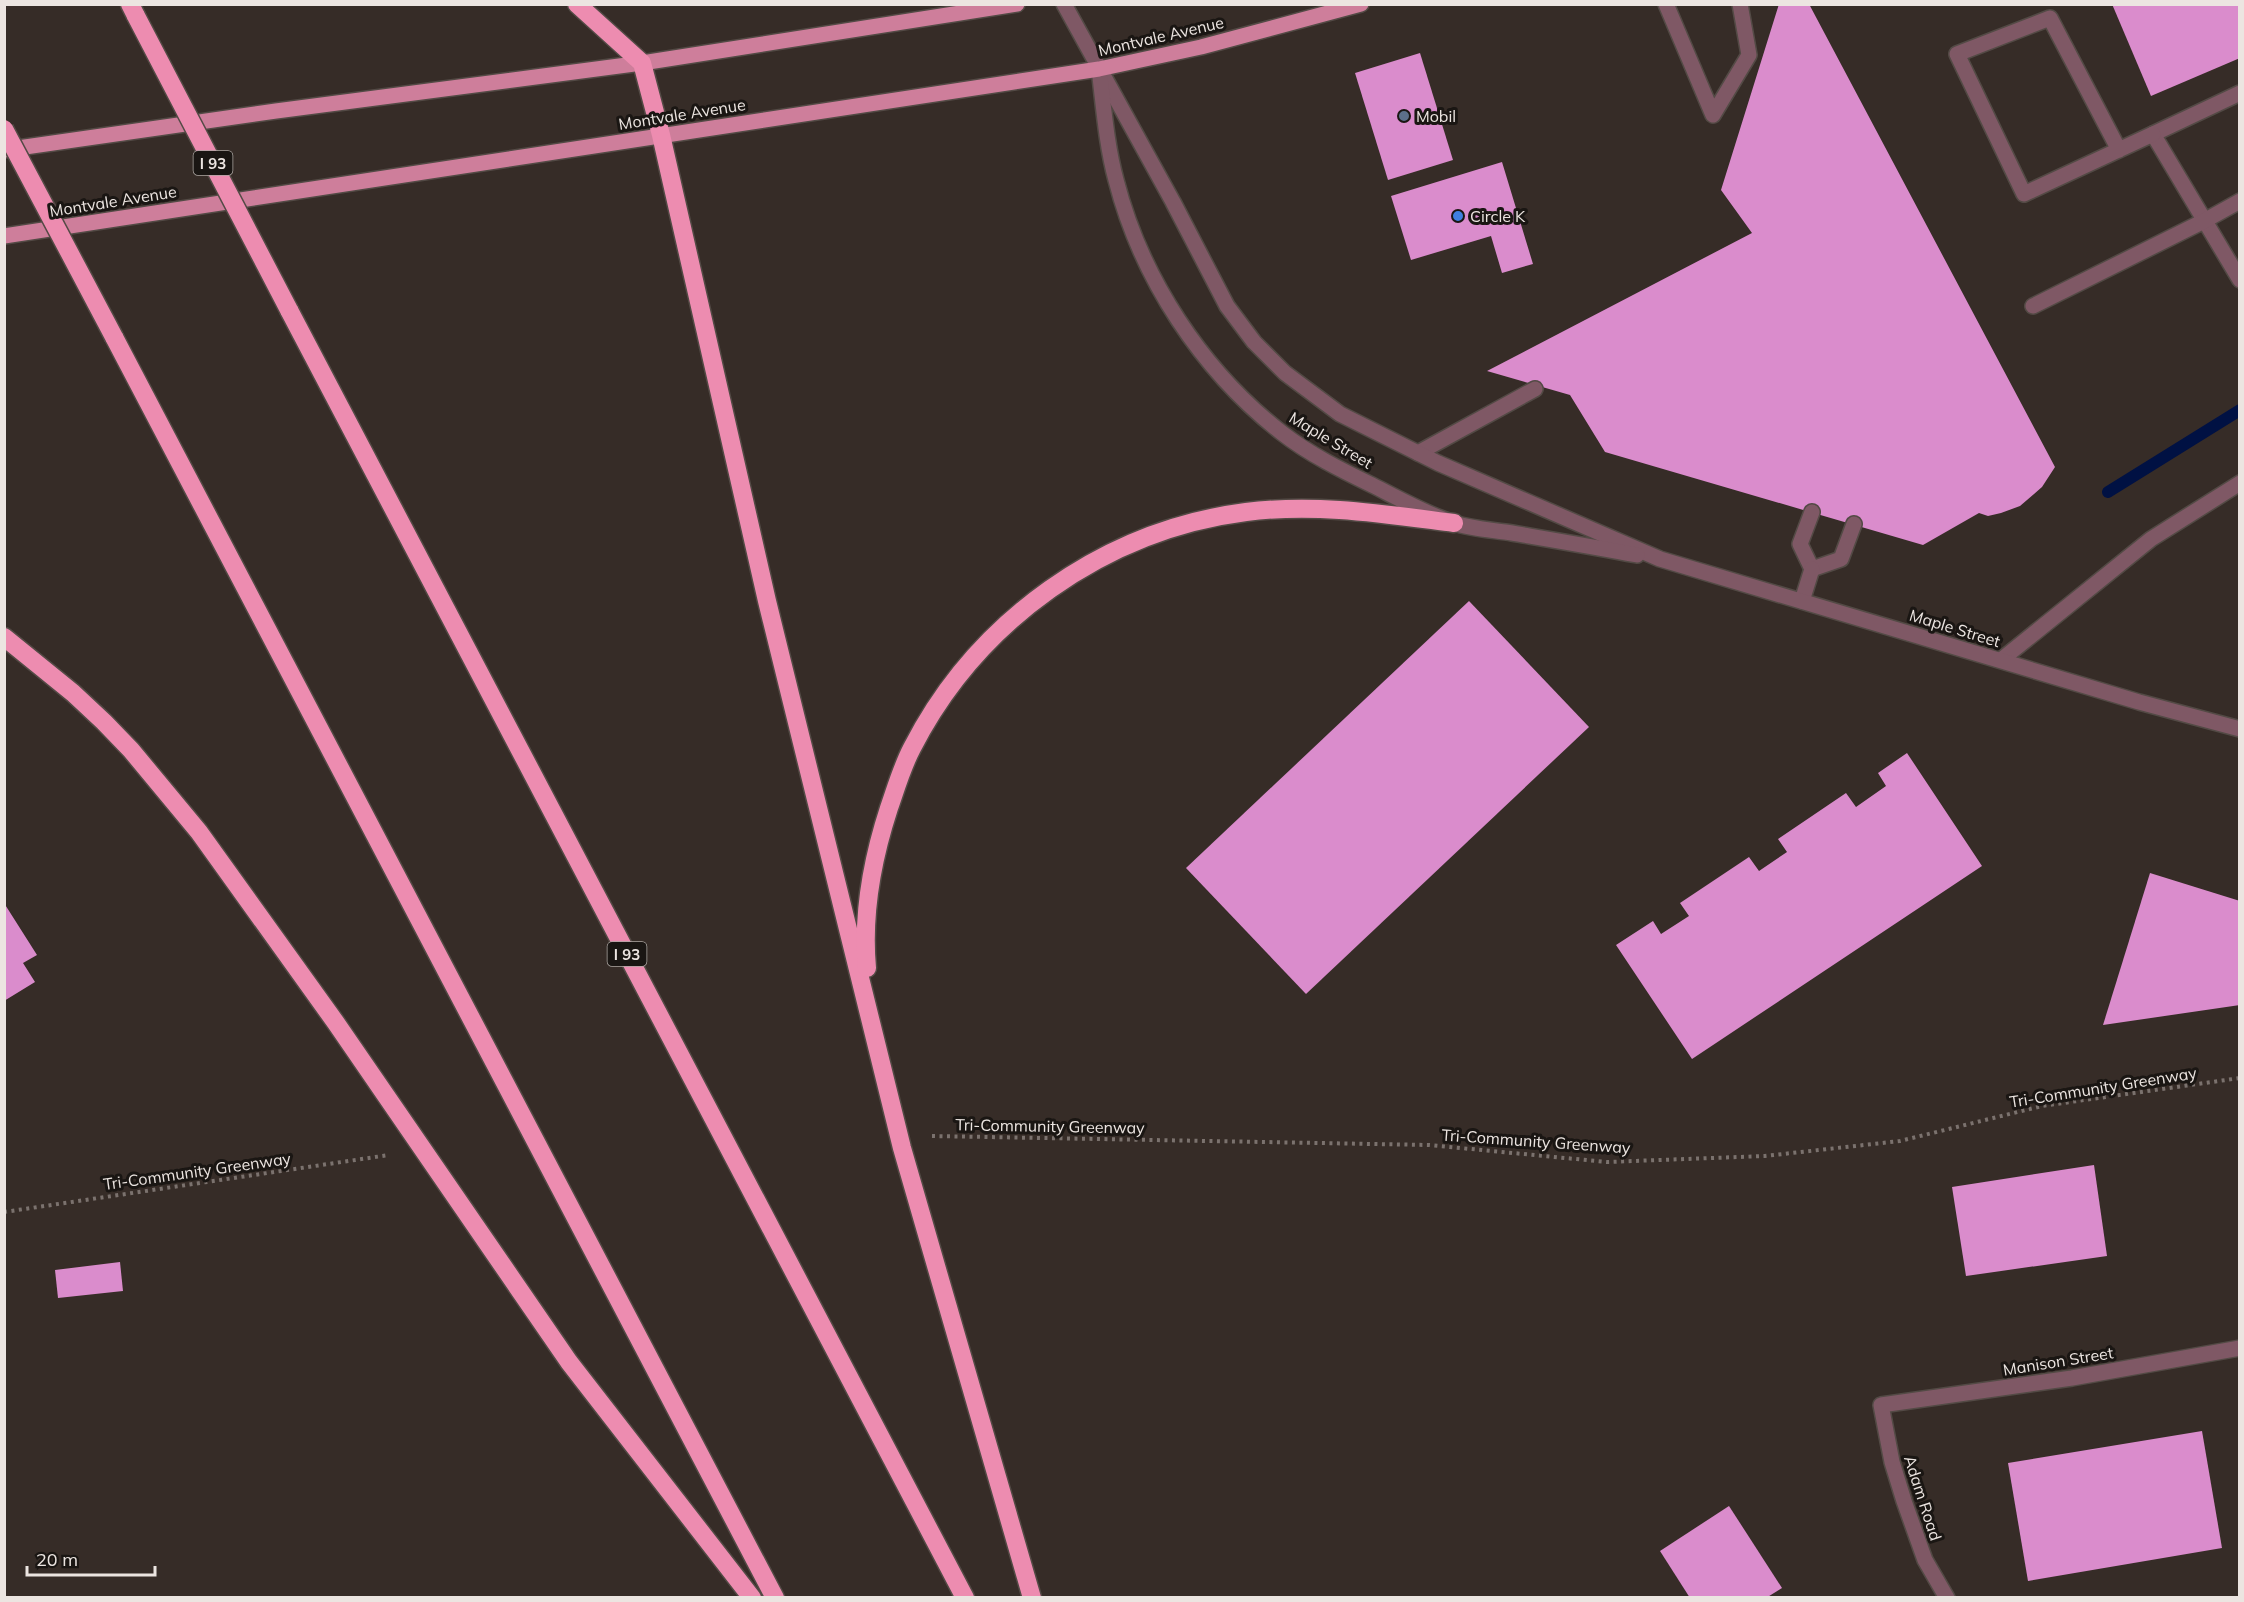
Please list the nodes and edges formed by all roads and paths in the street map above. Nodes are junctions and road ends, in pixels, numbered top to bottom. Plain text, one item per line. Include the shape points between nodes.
1 (577, 4) edge
2 (1017, 4) edge
3 (1064, 4) edge
4 (1361, 4) edge
5 (1666, 4) edge
6 (1740, 4) edge
7 (133, 10) edge
8 (642, 63) junction
9 (1099, 69) junction
10 (2240, 93) edge
11 (4, 129) edge
12 (2153, 134) junction
13 (660, 135) junction
14 (4, 150) edge
15 (2119, 150) junction
16 (2240, 201) edge
17 (2204, 221) junction
18 (4, 236) edge
19 (2240, 280) edge
20 (2032, 306) dead end
21 (1535, 389) dead end
22 (1418, 453) junction
23 (2240, 483) edge
24 (1812, 512) dead end
25 (1454, 523) junction
26 (1854, 524) dead end
27 (1660, 559) junction
28 (1812, 568) junction
29 (1802, 601) junction
30 (4, 637) edge
31 (2001, 660) junction
32 (2240, 729) edge
33 (879, 1050) junction
34 (2240, 1078) edge
35 (932, 1136) dead end
36 (393, 1154) dead end
37 (4, 1212) edge
38 (2240, 1348) edge
39 (1881, 1405) joint
40 (752, 1598) edge
41 (775, 1598) edge
42 (964, 1598) edge
43 (1032, 1598) edge
44 (1947, 1598) edge

1 - 8 highway
2 - 8 main road
3 - 9 street, Maple Street
4 - 9 main road, Montvale Avenue via 1201,47
5 - 6 street via 1713,115 1749,55
7 - 42 highway, I 93, bridge
8 - 13 highway
8 - 14 main road
9 - 13 main road, Montvale Avenue
9 - 22 street, Maple Street via 1227,306 1254,342 1285,373 1340,414
9 - 25 street, Maple Street via 1110,153 1122,201 1159,286 1215,369 1253,410 1316,456
10 - 12 street
11 - 41 highway, bridge
12 - 15 street
12 - 17 street
13 - 18 main road, Montvale Avenue
13 - 33 highway via 767,601
15 - 15 street via 2050,18 1957,54 2024,194
16 - 17 street
17 - 19 street
17 - 20 street
21 - 22 street
22 - 27 street, Maple Street
23 - 31 street via 2151,539
24 - 28 street via 1800,544
25 - 27 street, Maple Street
25 - 33 highway via 1300,507 1206,519 1127,544 1084,565 1005,625 933,710 911,750 885,820 872,868 865,931 868,985
26 - 28 street via 1841,559
27 - 29 street, Maple Street
28 - 29 street
29 - 31 street, Maple Street
30 - 40 highway via 104,722 199,832 330,1014 569,1362
31 - 32 street, Maple Street
33 - 43 highway via 902,1148
34 - 35 path, Tri-Community Greenway via 2043,1106 1900,1141 1765,1156 1608,1162 1429,1145
36 - 37 path, Tri-Community Greenway
38 - 39 street, Manison Street via 2072,1378
39 - 44 street, Adam Road via 1904,1501 1925,1560

